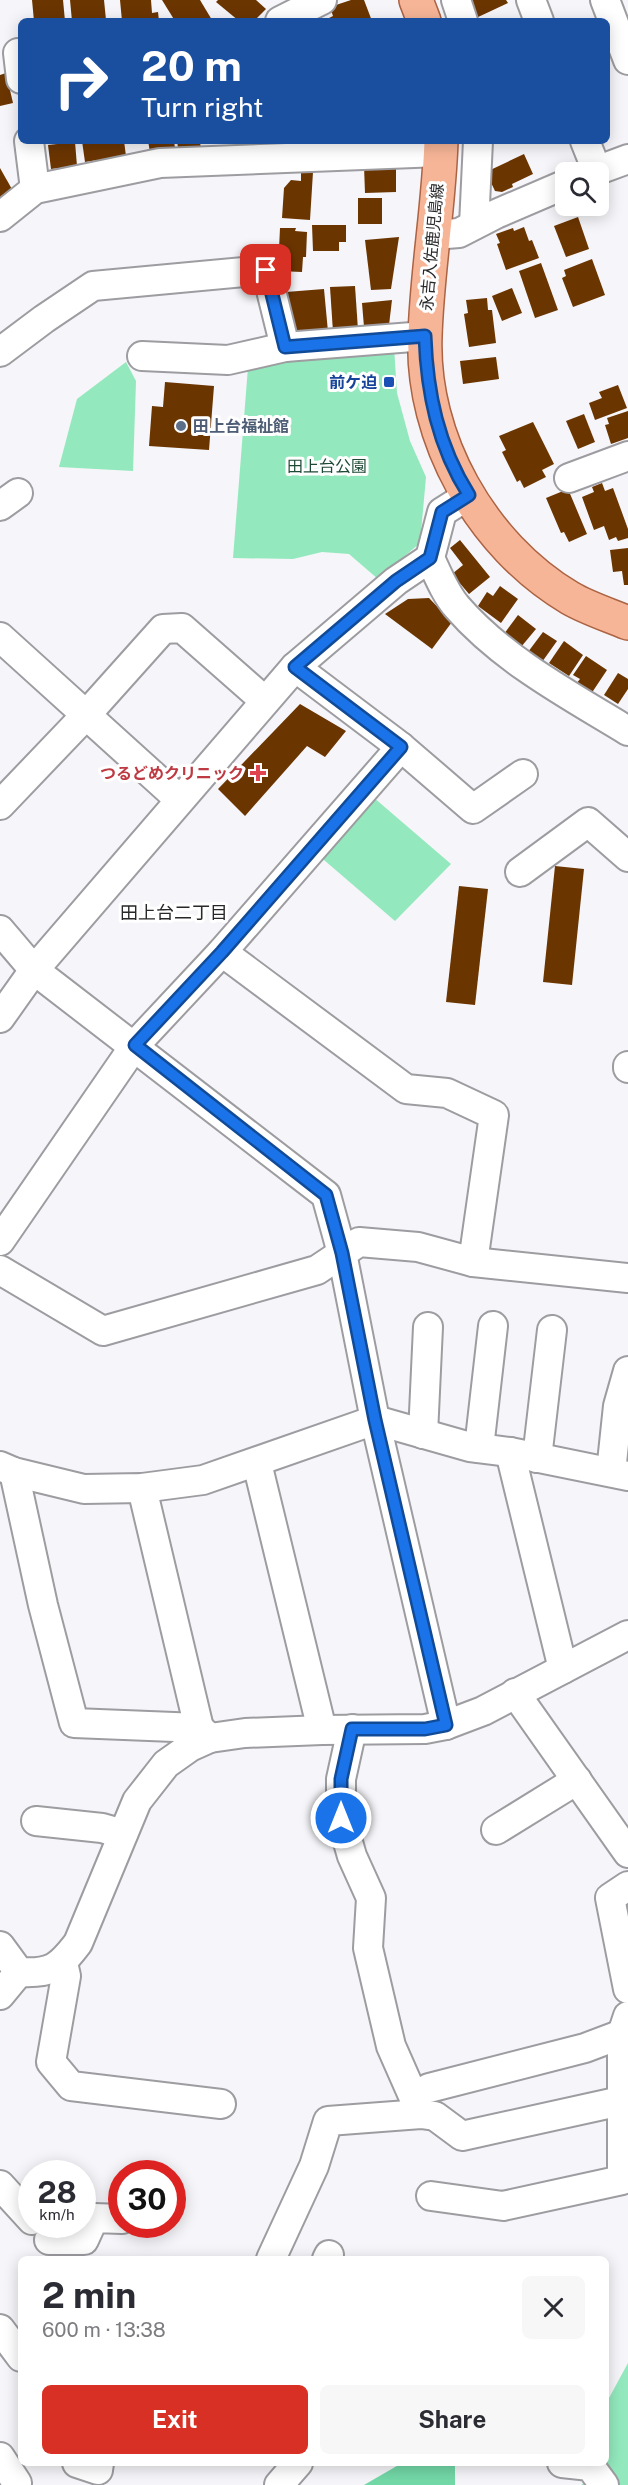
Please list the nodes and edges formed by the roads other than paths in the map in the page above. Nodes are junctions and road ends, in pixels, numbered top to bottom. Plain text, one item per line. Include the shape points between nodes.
1 (322, 0) edge
2 (416, 0) edge
3 (456, 0) edge
4 (531, 0) edge
5 (604, 0) edge
6 (286, 18) edge
7 (423, 18) edge
8 (462, 18) edge
9 (538, 18) edge
10 (628, 60) edge
11 (29, 144) edge
12 (478, 144) edge
13 (586, 144) edge
14 (440, 146) edge
15 (628, 159) edge
16 (592, 162) edge
17 (609, 166) edge
18 (35, 189) junction
19 (555, 189) edge
20 (0, 217) edge
21 (474, 225) junction
22 (434, 235) junction
23 (425, 336) junction
24 (285, 347) junction
25 (0, 352) edge
26 (142, 356) dead end
27 (628, 456) edge
28 (569, 478) dead end
29 (469, 495) junction
30 (430, 558) junction
31 (628, 623) edge
32 (0, 637) edge
33 (295, 667) junction
34 (265, 701) junction
35 (86, 715) junction
36 (628, 731) edge
37 (401, 747) junction
38 (523, 774) dead end
39 (179, 799) junction
40 (0, 805) edge
41 (628, 857) edge
42 (520, 872) dead end
43 (0, 930) edge
44 (222, 952) junction
45 (34, 970) junction
46 (0, 1018) edge
47 (135, 1045) junction
48 (0, 1241) edge
49 (342, 1253) junction
50 (473, 1262) junction
51 (0, 1270) edge
52 (628, 1278) edge
53 (493, 1326) dead end
54 (428, 1328) dead end
55 (552, 1330) dead end
56 (628, 1371) edge
57 (375, 1420) junction
58 (423, 1434) junction
59 (479, 1448) junction
60 (510, 1452) junction
61 (537, 1458) junction
62 (257, 1463) junction
63 (7, 1469) edge
64 (619, 1474) edge
65 (142, 1488) junction
66 (628, 1635) edge
67 (562, 1669) junction
68 (515, 1693) junction
69 (446, 1725) junction
70 (352, 1729) junction
71 (322, 1730) junction
72 (205, 1733) junction
73 (577, 1780) junction
74 (36, 1821) dead end
75 (496, 1830) dead end
76 (123, 1834) junction
77 (624, 1837) edge
78 (628, 1886) edge
79 (0, 1946) edge
80 (63, 1963) junction
81 (19, 1972) junction
82 (628, 1989) edge
83 (0, 1995) edge
84 (625, 2025) edge
85 (429, 2088) dead end
86 (621, 2101) junction
87 (221, 2104) dead end
88 (421, 2114) junction
89 (0, 2185) edge
90 (431, 2196) dead end
91 (18, 2207) edge
92 (63, 2238) edge
93 (85, 2238) edge
94 (272, 2256) edge
95 (0, 2329) edge
96 (18, 2353) edge
97 (0, 2358) edge
98 (18, 2370) edge
99 (0, 2457) edge
100 (86, 2466) edge
101 (99, 2466) edge
102 (295, 2466) edge
103 (590, 2466) edge
104 (17, 2483) dead end
105 (279, 2485) edge
106 (604, 2485) edge

1 - 6 street
2 - 7 main road
3 - 8 street
4 - 9 street
5 - 10 street
11 - 18 street
12 - 21 street
13 - 16 street
14 - 18 street via 160,163
14 - 22 main road, 永吉入佐鹿児島線
15 - 17 street
18 - 20 street
19 - 21 street
21 - 22 street via 459,233
22 - 23 main road, 永吉入佐鹿児島線
23 - 24 street
23 - 29 main road, 永吉入佐鹿児島線 via 436,424 453,469
24 - 25 street via 266,270 93,286
24 - 26 street via 228,360
27 - 28 street
29 - 30 street via 442,512
29 - 31 main road, 永吉入佐鹿児島線 via 517,558 535,573 570,598
30 - 33 street via 396,581
30 - 36 street via 456,605 486,636 556,687
32 - 35 street
33 - 34 street
33 - 37 street
34 - 35 street via 182,628 163,629
34 - 39 street
35 - 39 street
35 - 40 street
37 - 38 street via 473,810
37 - 44 street
39 - 45 street
41 - 42 street via 588,822
43 - 45 street
44 - 47 street
44 - 50 street via 406,1089 447,1093 494,1115
45 - 46 street
45 - 47 street
47 - 48 street
47 - 49 street via 326,1195
49 - 50 street via 359,1242 418,1247
49 - 51 street via 317,1270 103,1331
49 - 57 street
50 - 52 street
53 - 59 street
54 - 58 street
55 - 61 street
56 - 64 street via 618,1406
57 - 58 street
57 - 62 street
57 - 69 street
58 - 59 street
59 - 60 street
60 - 61 street
60 - 67 street
61 - 64 street
62 - 65 street via 203,1480
62 - 71 street
63 - 65 street via 84,1489
63 - 72 street via 74,1723
65 - 72 street
66 - 67 street
67 - 68 street
68 - 69 street
68 - 73 street
69 - 70 street via 425,1729
70 - 71 street
70 - 88 street via 341,1779 341,1818 352,1856 371,1898 368,1948 391,2046
71 - 72 street
72 - 76 street via 166,1764 137,1801
73 - 75 street
73 - 77 street
74 - 76 street
76 - 80 street via 78,1943
78 - 82 street via 610,1898
79 - 81 street
80 - 81 street via 38,1973
80 - 87 street via 66,1976 51,2062 71,2086
81 - 83 street
84 - 85 street via 585,2048
84 - 86 street
86 - 88 street via 462,2136 435,2116
86 - 90 street via 622,2180 503,2206
88 - 94 street via 328,2121 314,2166
89 - 91 street
92 - 93 street
95 - 96 street
97 - 98 street
99 - 104 street
100 - 101 street via 99,2470
102 - 105 street
103 - 106 street

